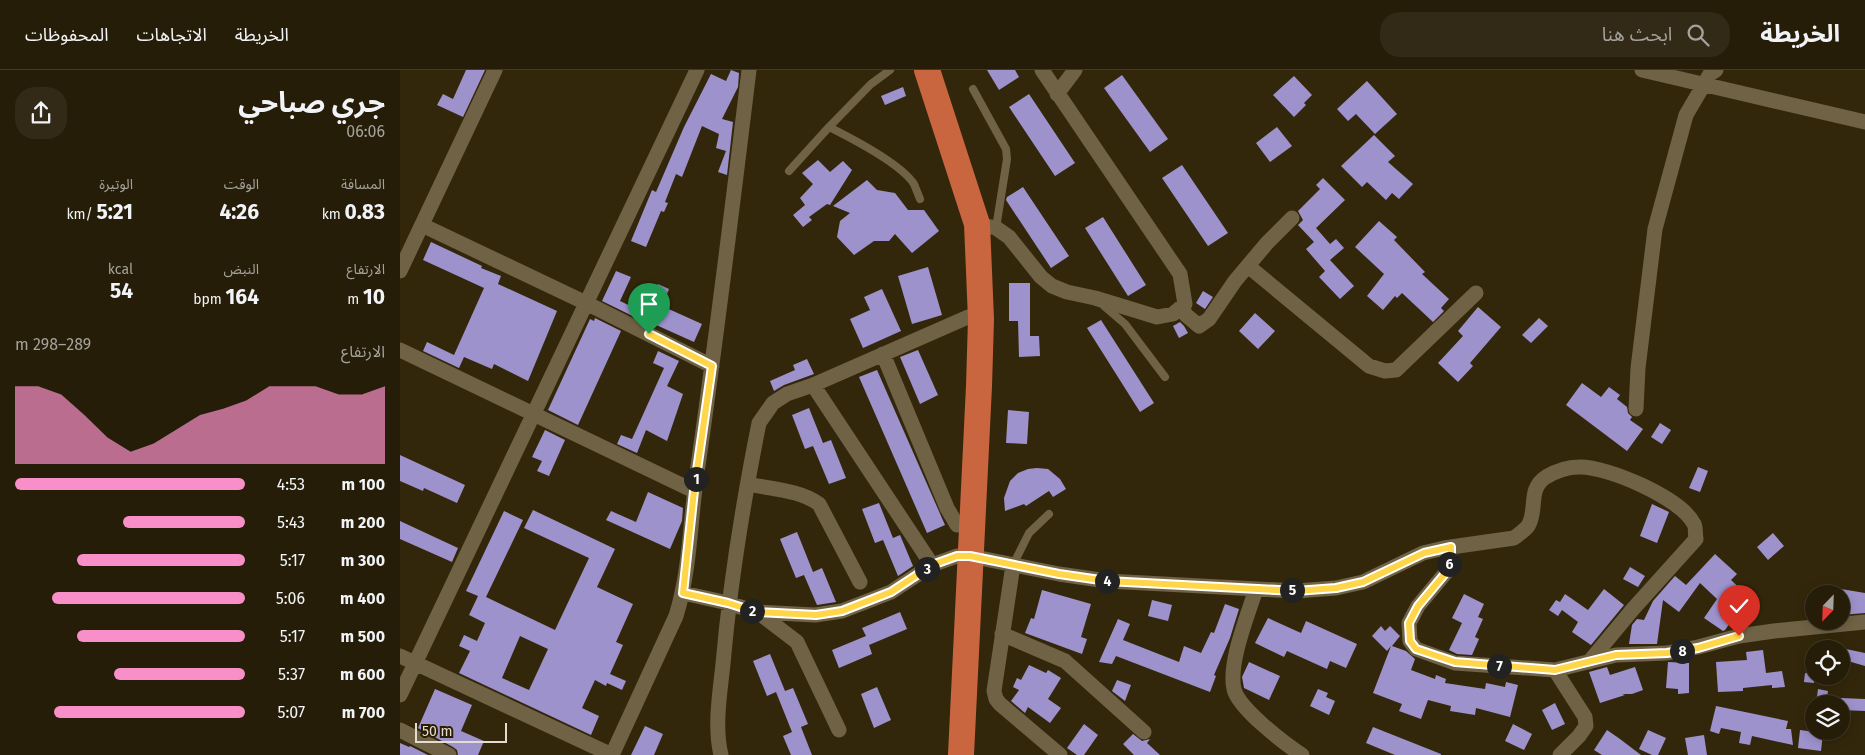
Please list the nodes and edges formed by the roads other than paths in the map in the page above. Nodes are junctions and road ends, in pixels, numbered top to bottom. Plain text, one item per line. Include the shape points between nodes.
1 (496, 70) edge
2 (697, 70) edge
3 (749, 70) edge
4 (890, 70) edge
5 (917, 70) edge
6 (927, 70) edge
7 (1042, 70) edge
8 (1075, 70) edge
9 (1642, 70) edge
10 (1716, 70) edge
11 (1704, 85) junction
12 (973, 89) dead end
13 (1057, 94) junction
14 (1865, 122) edge
15 (829, 127) junction
16 (789, 171) dead end
17 (920, 199) dead end
18 (1292, 218) dead end
19 (422, 225) junction
20 (986, 226) junction
21 (1248, 266) junction
22 (400, 271) edge
23 (1476, 293) dead end
24 (1095, 298) junction
25 (586, 303) junction
26 (1185, 304) junction
27 (968, 317) junction
28 (400, 350) edge
29 (883, 354) junction
30 (712, 366) junction
31 (1165, 377) dead end
32 (813, 385) junction
33 (1636, 409) dead end
34 (534, 413) junction
35 (748, 484) junction
36 (694, 491) junction
37 (1049, 514) dead end
38 (958, 525) junction
39 (1451, 547) junction
40 (964, 556) junction
41 (932, 565) junction
42 (1013, 566) junction
43 (860, 582) dead end
44 (1256, 589) junction
45 (683, 593) junction
46 (728, 603) junction
47 (756, 612) junction
48 (1865, 622) edge
49 (1002, 634) junction
50 (400, 656) edge
51 (1589, 662) junction
52 (415, 663) junction
53 (1555, 670) junction
54 (400, 695) edge
55 (400, 730) edge
56 (839, 730) dead end
57 (1144, 732) dead end
58 (450, 755) edge
59 (612, 755) edge
60 (721, 755) edge
61 (948, 755) edge
62 (961, 755) edge
63 (1060, 755) edge
64 (1302, 755) edge
65 (1560, 755) edge

1 - 19 street
2 - 25 street
3 - 30 street
4 - 15 lane via 871,84
5 - 27 highway via 961,223
6 - 20 highway
7 - 13 street
8 - 13 street
9 - 11 street
10 - 11 street
11 - 14 street
11 - 33 street via 1686,115 1655,229
12 - 20 lane via 1006,149 1007,159
13 - 26 street via 1180,274
15 - 16 lane
15 - 17 lane via 856,140 896,167 913,184
18 - 21 street
19 - 22 street
19 - 25 street
20 - 24 street via 1009,237 1052,286
20 - 40 highway via 979,377
21 - 23 street via 1348,351 1368,366 1385,371 1396,370
21 - 26 street via 1210,319 1199,326 1186,315 1182,308
24 - 26 street via 1158,317 1173,314
24 - 31 lane via 1126,324
25 - 30 street
25 - 34 street
27 - 29 street
27 - 38 highway
28 - 34 street
29 - 32 street
29 - 38 street via 947,508
30 - 36 street
32 - 35 street via 773,402 759,423
32 - 41 street
34 - 36 street
34 - 52 street
35 - 43 street via 802,495 819,504
35 - 46 street
36 - 45 street
37 - 42 lane via 1030,533
38 - 40 highway
39 - 44 street via 1424,553 1363,582 1336,588
39 - 51 street via 1514,538 1529,524 1536,488 1545,478 1579,467 1614,473 1672,502 1686,513 1695,525 1696,539
39 - 53 street via 1448,570 1418,606 1409,623 1410,641 1416,649 1455,662
40 - 41 street
40 - 42 street
40 - 61 highway
40 - 62 highway
41 - 47 street via 891,592 842,611 816,615
42 - 44 street via 1107,581
42 - 49 street
44 - 64 street via 1236,655 1234,690 1247,710
45 - 46 street
45 - 59 street via 676,616
46 - 47 street
46 - 60 street via 719,710
47 - 56 street via 797,642
48 - 51 street via 1774,630 1698,648 1616,655
49 - 57 street via 1065,661
49 - 63 street via 994,691 996,699
50 - 52 street
51 - 53 street
52 - 54 street
52 - 59 street
53 - 65 street via 1585,717 1586,726
55 - 58 street

